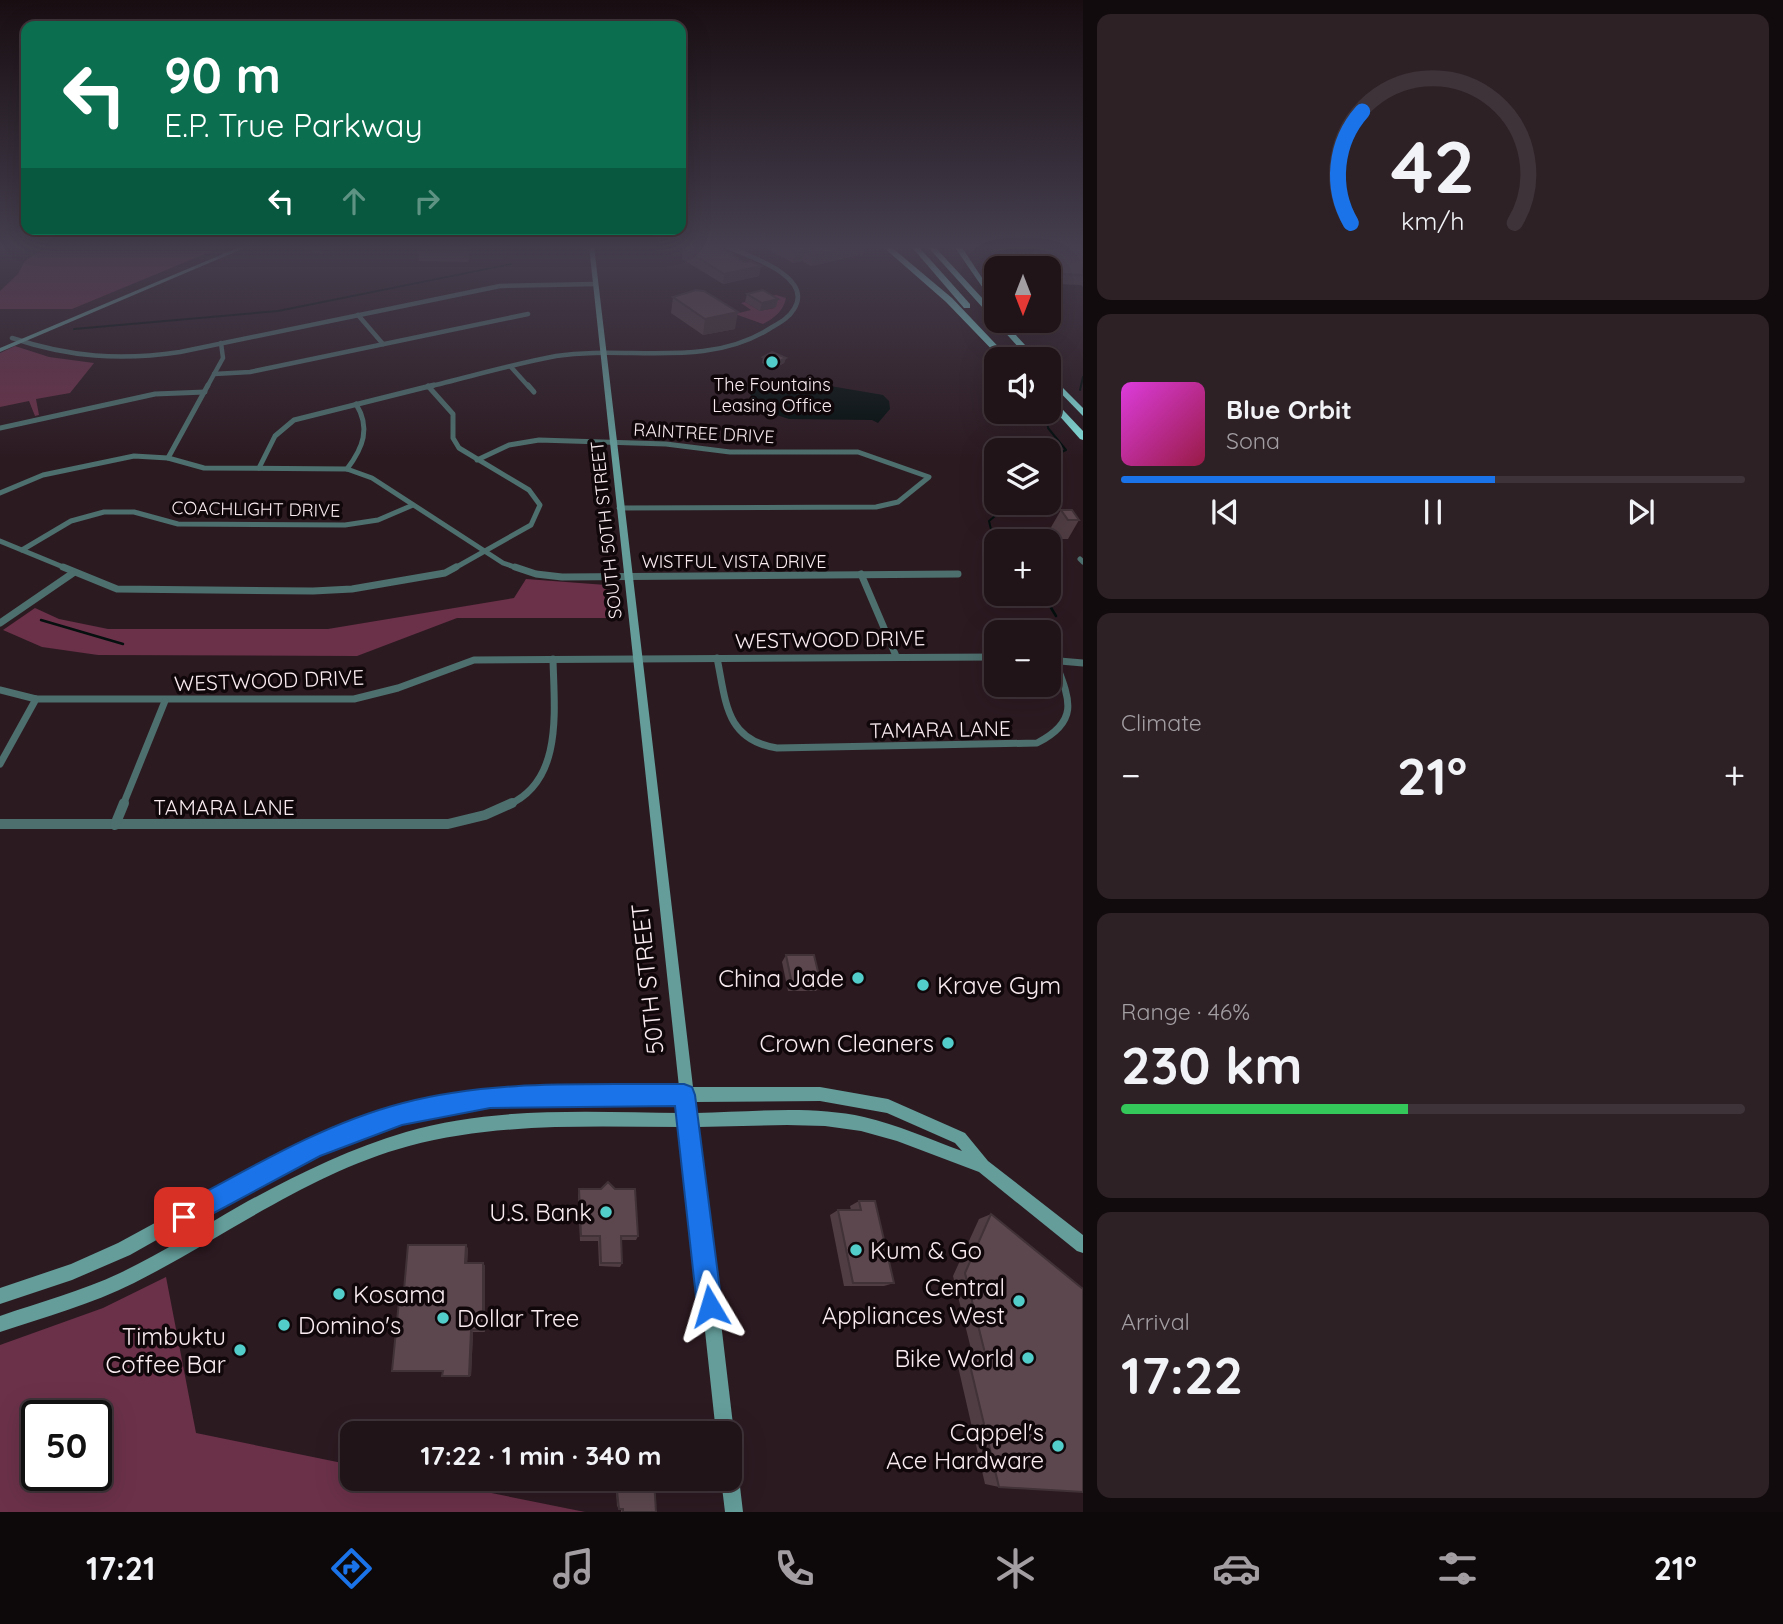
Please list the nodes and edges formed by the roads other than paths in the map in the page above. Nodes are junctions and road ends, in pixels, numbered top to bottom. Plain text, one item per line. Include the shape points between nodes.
1 (64, 317) edge
2 (79, 317) edge
3 (350, 317) edge
4 (359, 317) edge
5 (516, 317) edge
6 (598, 317) edge
7 (787, 317) edge
8 (965, 317) edge
9 (977, 317) edge
10 (1010, 333) edge
11 (12, 338) junction
12 (21, 341) junction
13 (0, 342) edge
14 (220, 343) junction
15 (383, 344) junction
16 (994, 347) edge
17 (1003, 347) edge
18 (1023, 347) edge
19 (0, 349) edge
20 (602, 355) junction
21 (511, 366) junction
22 (215, 374) junction
23 (428, 386) junction
24 (1061, 389) edge
25 (205, 392) junction
26 (534, 392) dead end
27 (356, 404) junction
28 (1061, 412) edge
29 (1083, 412) edge
30 (0, 428) edge
31 (1083, 437) edge
32 (612, 443) junction
33 (168, 457) junction
34 (477, 460) junction
35 (259, 468) junction
36 (347, 470) junction
37 (0, 493) edge
38 (413, 505) junction
39 (619, 508) junction
40 (0, 541) edge
41 (22, 550) junction
42 (487, 552) junction
43 (73, 573) junction
44 (861, 574) junction
45 (958, 574) dead end
46 (626, 576) junction
47 (0, 623) edge
48 (896, 656) junction
49 (984, 657) edge
50 (717, 658) junction
51 (553, 659) junction
52 (636, 659) junction
53 (1061, 662) edge
54 (1083, 663) edge
55 (1061, 681) edge
56 (0, 690) edge
57 (36, 699) junction
58 (166, 701) junction
59 (0, 764) edge
60 (653, 811) joint
61 (0, 824) edge
62 (115, 825) junction
63 (684, 1095) junction
64 (687, 1120) junction
65 (983, 1166) junction
66 (1083, 1245) edge
67 (0, 1296) edge
68 (0, 1324) edge
69 (723, 1421) edge
70 (732, 1491) edge
71 (734, 1512) edge

1 - 11 main road
2 - 12 main road
3 - 14 street
4 - 15 street
5 - 15 street
6 - 20 main road, SOUTH 50TH STREET
7 - 20 street via 767,333 706,352
8 - 16 highway
9 - 17 highway
10 - 18 highway
11 - 12 street
11 - 13 main road
12 - 14 street via 66,356 108,358 158,355
12 - 19 main road
14 - 22 street via 224,354
15 - 22 street via 250,372
20 - 21 street via 558,356
20 - 32 main road, SOUTH 50TH STREET
21 - 23 street
21 - 26 street
22 - 25 street
23 - 27 street
23 - 34 street via 453,414 455,443
24 - 29 highway
25 - 30 street via 155,394
25 - 33 street
27 - 35 street via 297,418 274,432
27 - 36 street via 366,425 357,456
28 - 31 highway
32 - 34 street, RAINTREE DRIVE via 530,440
32 - 39 main road, SOUTH 50TH STREET
32 - 39 street, RAINTREE DRIVE via 730,452 858,452 929,477 898,502 876,507
33 - 35 street, WISTFUL VISTA DRIVE via 204,468
33 - 37 street, WISTFUL VISTA DRIVE via 108,460 43,475
34 - 42 street via 528,490 540,505 531,525
35 - 36 street, WISTFUL VISTA DRIVE
36 - 38 street, WISTFUL VISTA DRIVE via 372,478
38 - 41 street, COACHLIGHT DRIVE via 378,520 345,525 178,524 134,512 104,512 71,521
38 - 42 street, WISTFUL VISTA DRIVE
39 - 46 main road, SOUTH 50TH STREET
40 - 41 street
41 - 43 street
42 - 43 street via 446,573 333,591 132,591
42 - 46 street, WISTFUL VISTA DRIVE via 513,568 536,574
43 - 47 street
44 - 45 street, WISTFUL VISTA DRIVE
44 - 46 street, WISTFUL VISTA DRIVE
44 - 48 street
46 - 52 main road, SOUTH 50TH STREET
48 - 49 street, WESTWOOD DRIVE
48 - 50 street, WESTWOOD DRIVE
50 - 52 street, WESTWOOD DRIVE
50 - 55 street, TAMARA LANE via 733,724 744,738 764,748 1037,743 1056,734 1068,720 1071,704
51 - 52 street, WESTWOOD DRIVE
51 - 58 street, WESTWOOD DRIVE via 474,660 354,699
51 - 62 street, TAMARA LANE via 551,758 528,792 505,808 448,824
52 - 60 main road, SOUTH 50TH STREET
53 - 54 street
56 - 57 street, WESTWOOD DRIVE
57 - 58 street, WESTWOOD DRIVE
57 - 59 street
58 - 62 street
60 - 63 main road, 50TH STREET
61 - 62 street, TAMARA LANE
63 - 64 main road, 50TH STREET
63 - 65 main road via 820,1094 888,1106 961,1138
63 - 67 main road via 550,1095 446,1103 358,1128 270,1168 171,1224 72,1272
64 - 65 main road via 843,1121 881,1128
64 - 68 main road via 491,1123 448,1129 372,1150 286,1189 93,1293
64 - 69 main road, 50TH STREET
65 - 66 main road
70 - 71 main road

